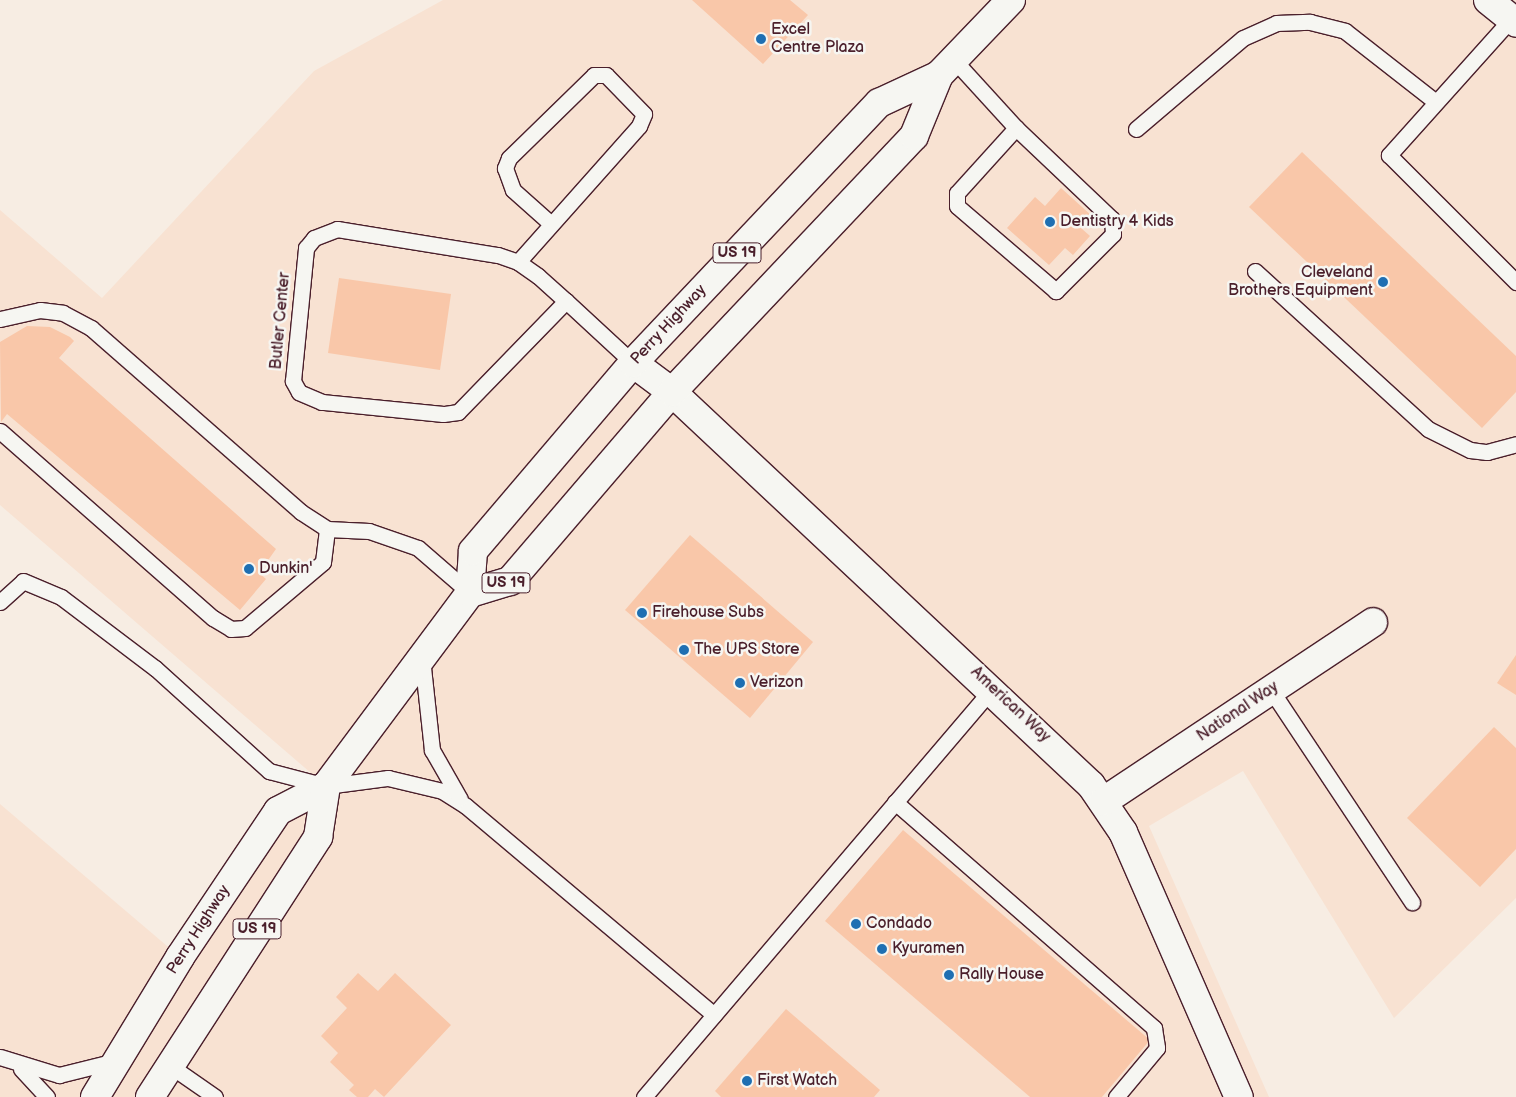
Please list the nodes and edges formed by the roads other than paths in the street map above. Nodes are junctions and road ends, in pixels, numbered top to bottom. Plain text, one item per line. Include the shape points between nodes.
1 (1011, 0) edge
2 (1488, 0) edge
3 (1513, 21) edge
4 (946, 67) junction
5 (1436, 102) junction
6 (1016, 128) junction
7 (1136, 129) dead end
8 (550, 223) junction
9 (518, 262) junction
10 (1254, 271) dead end
11 (1516, 282) edge
12 (566, 301) junction
13 (0, 320) edge
14 (634, 363) junction
15 (672, 392) junction
16 (0, 431) edge
17 (1516, 444) edge
18 (327, 528) junction
19 (470, 593) junction
20 (0, 602) edge
21 (1373, 622) dead end
22 (422, 654) junction
23 (992, 689) junction
24 (1271, 690) junction
25 (326, 786) junction
26 (1104, 801) junction
27 (895, 802) junction
28 (466, 806) junction
29 (1412, 902) dead end
30 (714, 1015) junction
31 (0, 1057) edge
32 (116, 1061) junction
33 (16, 1065) junction
34 (169, 1065) junction
35 (47, 1097) edge
36 (95, 1097) edge
37 (150, 1097) edge
38 (215, 1097) edge
39 (644, 1097) edge
40 (1116, 1097) edge
41 (1239, 1097) edge

1 - 4 main road, Perry Highway / US 19
2 - 3 main road
3 - 5 lane
4 - 6 lane
4 - 14 main road, Perry Highway / US 19 via 879,103
4 - 15 main road, Perry Highway / US 19 via 914,136
5 - 7 lane via 1345,31 1310,22 1276,23 1243,38
5 - 11 lane via 1388,155
6 - 6 lane via 1114,226 1113,234 1056,291 958,206 957,193
8 - 8 lane via 639,126 644,114 606,75 594,75 509,158 505,168 513,190
8 - 9 lane
9 - 12 lane, Butler Center
9 - 12 lane, Butler Center via 498,255 337,229 314,238 306,248 303,273 293,380 299,392 322,402 442,414 458,412
10 - 17 lane via 1428,429 1470,450 1487,452
12 - 14 lane, Butler Center
13 - 18 lane via 40,310 63,313 91,328 301,512
14 - 15 main road, American Way
14 - 19 main road, Perry Highway / US 19 via 474,551
15 - 19 main road, Perry Highway / US 19 via 510,582
15 - 23 main road, American Way
16 - 18 lane via 213,618 231,629 245,628 323,562
18 - 19 lane via 369,531 418,548
19 - 22 main road, Perry Highway / US 19
20 - 25 lane via 23,581 61,598 154,668 269,771
21 - 24 main road, National Way
22 - 25 main road, Perry Highway / US 19
22 - 28 lane via 432,750
23 - 26 main road, American Way via 1076,768
23 - 27 lane
24 - 26 main road, National Way
24 - 29 lane
25 - 28 lane via 408,780 442,791
25 - 32 main road, Perry Highway / US 19 via 278,811
25 - 34 main road, Perry Highway / US 19 via 318,837
26 - 41 main road, American Way via 1123,832
27 - 30 lane
27 - 40 lane via 1148,1020 1158,1038 1157,1048
28 - 30 lane
30 - 39 lane
31 - 33 lane
32 - 33 lane via 59,1075
32 - 36 main road, Perry Highway / US 19
33 - 35 lane
34 - 37 main road, Perry Highway / US 19
34 - 38 lane

